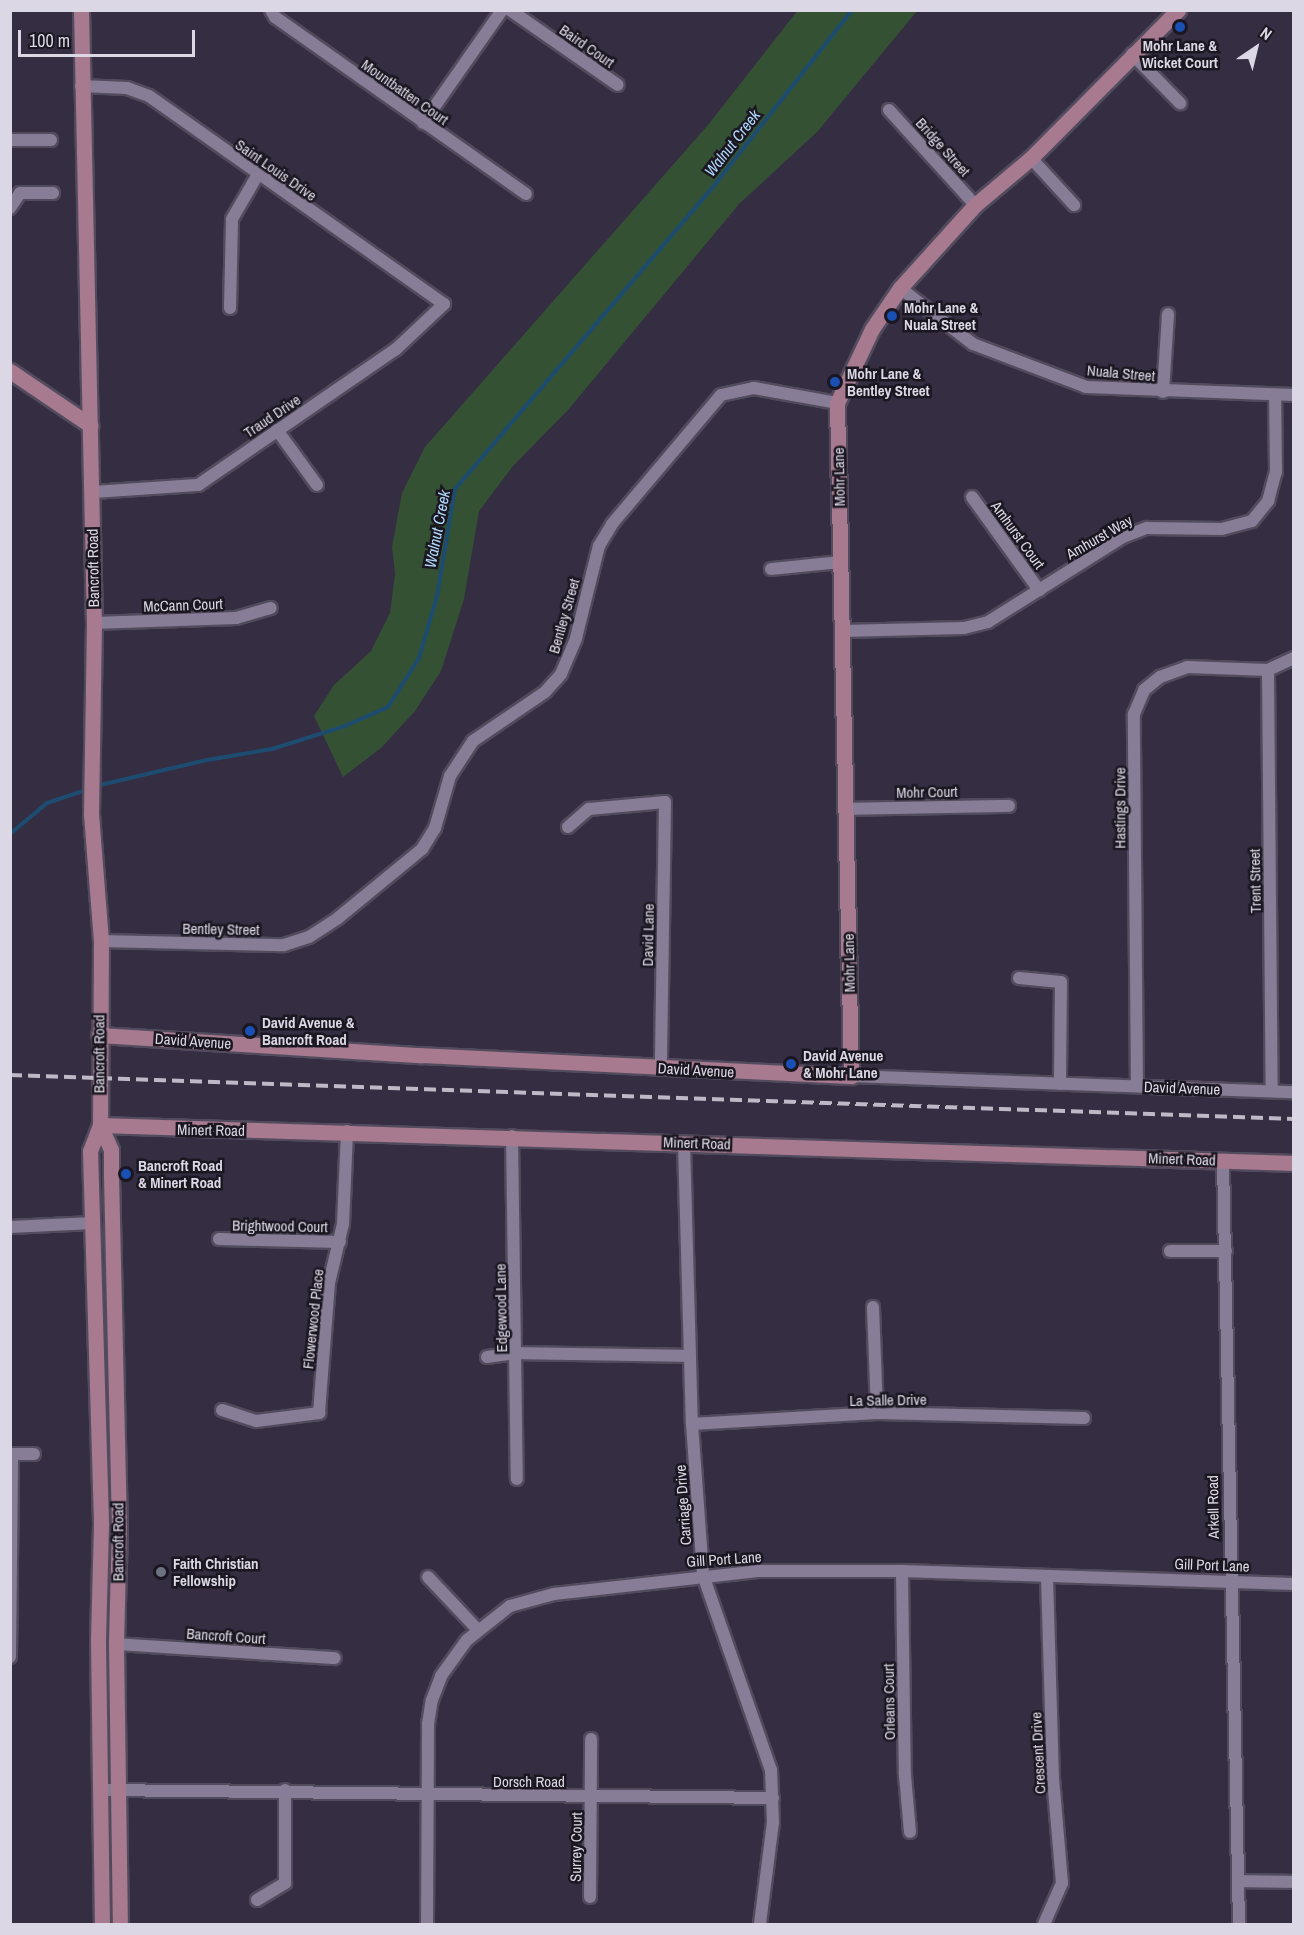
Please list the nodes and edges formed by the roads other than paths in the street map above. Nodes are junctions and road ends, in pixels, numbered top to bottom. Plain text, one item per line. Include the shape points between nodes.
1 (81, 10) edge
2 (271, 10) edge
3 (502, 10) edge
4 (510, 10) edge
5 (1178, 10) edge
6 (1132, 54) junction
7 (618, 85) dead end
8 (81, 86) junction
9 (1180, 103) dead end
10 (889, 110) dead end
11 (423, 123) junction
12 (10, 140) edge
13 (51, 140) dead end
14 (1031, 158) junction
15 (257, 176) junction
16 (53, 193) dead end
17 (526, 194) dead end
18 (975, 204) junction
19 (1074, 205) dead end
20 (10, 208) edge
21 (900, 288) junction
22 (444, 304) joint
23 (230, 308) dead end
24 (1168, 314) dead end
25 (10, 371) edge
26 (1164, 392) junction
27 (1275, 395) junction
28 (1293, 395) edge
29 (837, 403) junction
30 (90, 425) junction
31 (277, 430) junction
32 (317, 485) dead end
33 (92, 492) junction
34 (972, 496) dead end
35 (840, 562) junction
36 (771, 569) dead end
37 (1040, 591) junction
38 (271, 608) dead end
39 (94, 623) junction
40 (842, 631) junction
41 (1293, 658) edge
42 (1268, 670) junction
43 (1009, 806) dead end
44 (846, 809) junction
45 (568, 827) dead end
46 (100, 941) junction
47 (1019, 978) dead end
48 (99, 1035) junction
49 (661, 1069) junction
50 (851, 1076) junction
51 (1060, 1084) junction
52 (1137, 1086) junction
53 (1272, 1091) junction
54 (1293, 1092) edge
55 (100, 1125) junction
56 (348, 1131) junction
57 (512, 1136) junction
58 (684, 1143) junction
59 (1223, 1161) junction
60 (1293, 1163) edge
61 (93, 1223) junction
62 (10, 1227) edge
63 (219, 1239) dead end
64 (340, 1242) junction
65 (1170, 1251) dead end
66 (1226, 1251) junction
67 (873, 1307) dead end
68 (517, 1353) junction
69 (690, 1356) junction
70 (487, 1357) dead end
71 (222, 1410) dead end
72 (877, 1413) junction
73 (1084, 1418) dead end
74 (692, 1424) junction
75 (34, 1454) dead end
76 (517, 1479) dead end
77 (12, 1568) edge
78 (902, 1571) junction
79 (703, 1575) junction
80 (1047, 1576) junction
81 (428, 1577) dead end
82 (1229, 1580) junction
83 (1293, 1584) edge
84 (478, 1630) junction
85 (116, 1644) junction
86 (10, 1657) edge
87 (335, 1658) dead end
88 (591, 1739) dead end
89 (102, 1790) junction
90 (119, 1791) junction
91 (285, 1791) junction
92 (427, 1797) junction
93 (592, 1797) junction
94 (773, 1798) junction
95 (910, 1832) dead end
96 (1238, 1881) junction
97 (1293, 1882) edge
98 (590, 1897) dead end
99 (257, 1900) dead end
100 (102, 1924) edge
101 (120, 1924) edge
102 (427, 1924) edge
103 (760, 1924) edge
104 (1044, 1924) edge
105 (1239, 1924) edge

1 - 8 street, Bancroft Road
2 - 11 street, Mountbatten Court via 274,17
3 - 11 street
4 - 7 street, Baird Court
5 - 6 street, Mohr Lane
6 - 9 street
6 - 14 street, Mohr Lane
8 - 15 street, Saint Louis Drive via 127,88 149,96
8 - 30 street, Bancroft Road
10 - 18 street, Bridge Street
11 - 17 street, Mountbatten Court
12 - 13 street
14 - 18 street, Mohr Lane
14 - 19 street
15 - 22 street, Saint Louis Drive
15 - 23 street via 232,219
16 - 20 street via 20,193
18 - 21 street, Mohr Lane
21 - 26 street, Nuala Street via 973,344 1086,387
21 - 29 street, Mohr Lane via 872,329
22 - 31 street, Traud Drive via 396,349
24 - 26 street
25 - 30 street
26 - 27 street, Nuala Street
27 - 28 street, Nuala Street
27 - 37 street, Amhurst Way via 1276,472 1268,501 1252,521 1222,529 1147,528 1123,537
29 - 35 street, Mohr Lane
29 - 46 street, Bentley Street via 754,388 721,395 612,524 599,546 576,638 561,674 545,692 473,741 450,776 435,828 422,849 338,918 309,937 284,945
30 - 33 street, Bancroft Road
31 - 32 street
31 - 33 street, Traud Drive via 198,485
33 - 39 street, Bancroft Road
34 - 37 street, Amhurst Court
35 - 36 street
35 - 40 street, Mohr Lane
37 - 40 street, Amhurst Way via 988,622 964,628
38 - 39 street, McCann Court via 236,618
39 - 46 street, Bancroft Road via 91,814
40 - 44 street, Mohr Lane
41 - 42 street, Hastings Drive
42 - 52 street, Hastings Drive via 1187,667 1160,677 1144,690 1134,714
42 - 53 street, Trent Street
43 - 44 street, Mohr Court
44 - 50 street, Mohr Lane
45 - 49 street, David Lane via 589,809 665,802
46 - 48 street, Bancroft Road
47 - 51 street via 1061,982
48 - 49 street, David Avenue
48 - 55 street, Bancroft Road
49 - 50 street, David Avenue
50 - 51 street, David Avenue
51 - 52 street, David Avenue
52 - 53 street, David Avenue
53 - 54 street, David Avenue
55 - 56 street, Minert Road via 213,1131
55 - 61 street, Bancroft Road via 90,1151
55 - 85 street, Bancroft Road via 111,1150 119,1527
56 - 57 street, Minert Road
56 - 64 street, Flowerwood Place
57 - 58 street, Minert Road
57 - 68 street, Edgewood Lane
58 - 59 street, Minert Road
58 - 69 street, Carriage Drive
59 - 60 street, Minert Road
59 - 66 street, Arkell Road
61 - 62 street
61 - 89 street, Bancroft Road via 101,1525 98,1641
63 - 64 street, Brightwood Court
64 - 71 street, Flowerwood Place via 329,1283 319,1413 256,1420
65 - 66 street
66 - 82 street, Arkell Road
67 - 72 street
68 - 69 street
68 - 70 street
68 - 76 street, Edgewood Lane
69 - 74 street, Carriage Drive
72 - 73 street, La Salle Drive
72 - 74 street, La Salle Drive
74 - 79 street, Carriage Drive
75 - 77 street via 12,1454
77 - 86 street
78 - 79 street, Gill Port Lane
78 - 80 street, Gill Port Lane
78 - 95 street, Orleans Court via 905,1775
79 - 84 street, Gill Port Lane via 531,1598 510,1606
79 - 94 street, Carriage Drive via 771,1770
80 - 82 street, Gill Port Lane
80 - 104 street, Crescent Drive via 1053,1779 1062,1882
81 - 84 street
82 - 83 street, Gill Port Lane
82 - 96 street, Arkell Road
84 - 92 street, Gill Port Lane via 452,1658 432,1700
85 - 87 street, Bancroft Court
85 - 90 street, Bancroft Road
88 - 93 street, Surrey Court
89 - 90 street, Dorsch Road
89 - 100 street, Bancroft Road
90 - 91 street, Dorsch Road
90 - 101 street, Bancroft Road
91 - 92 street, Dorsch Road
91 - 99 street via 285,1883
92 - 93 street, Dorsch Road
92 - 102 street, Gill Port Lane
93 - 94 street, Dorsch Road
93 - 98 street, Surrey Court
94 - 103 street, Carriage Drive
96 - 97 street
96 - 105 street, Arkell Road

